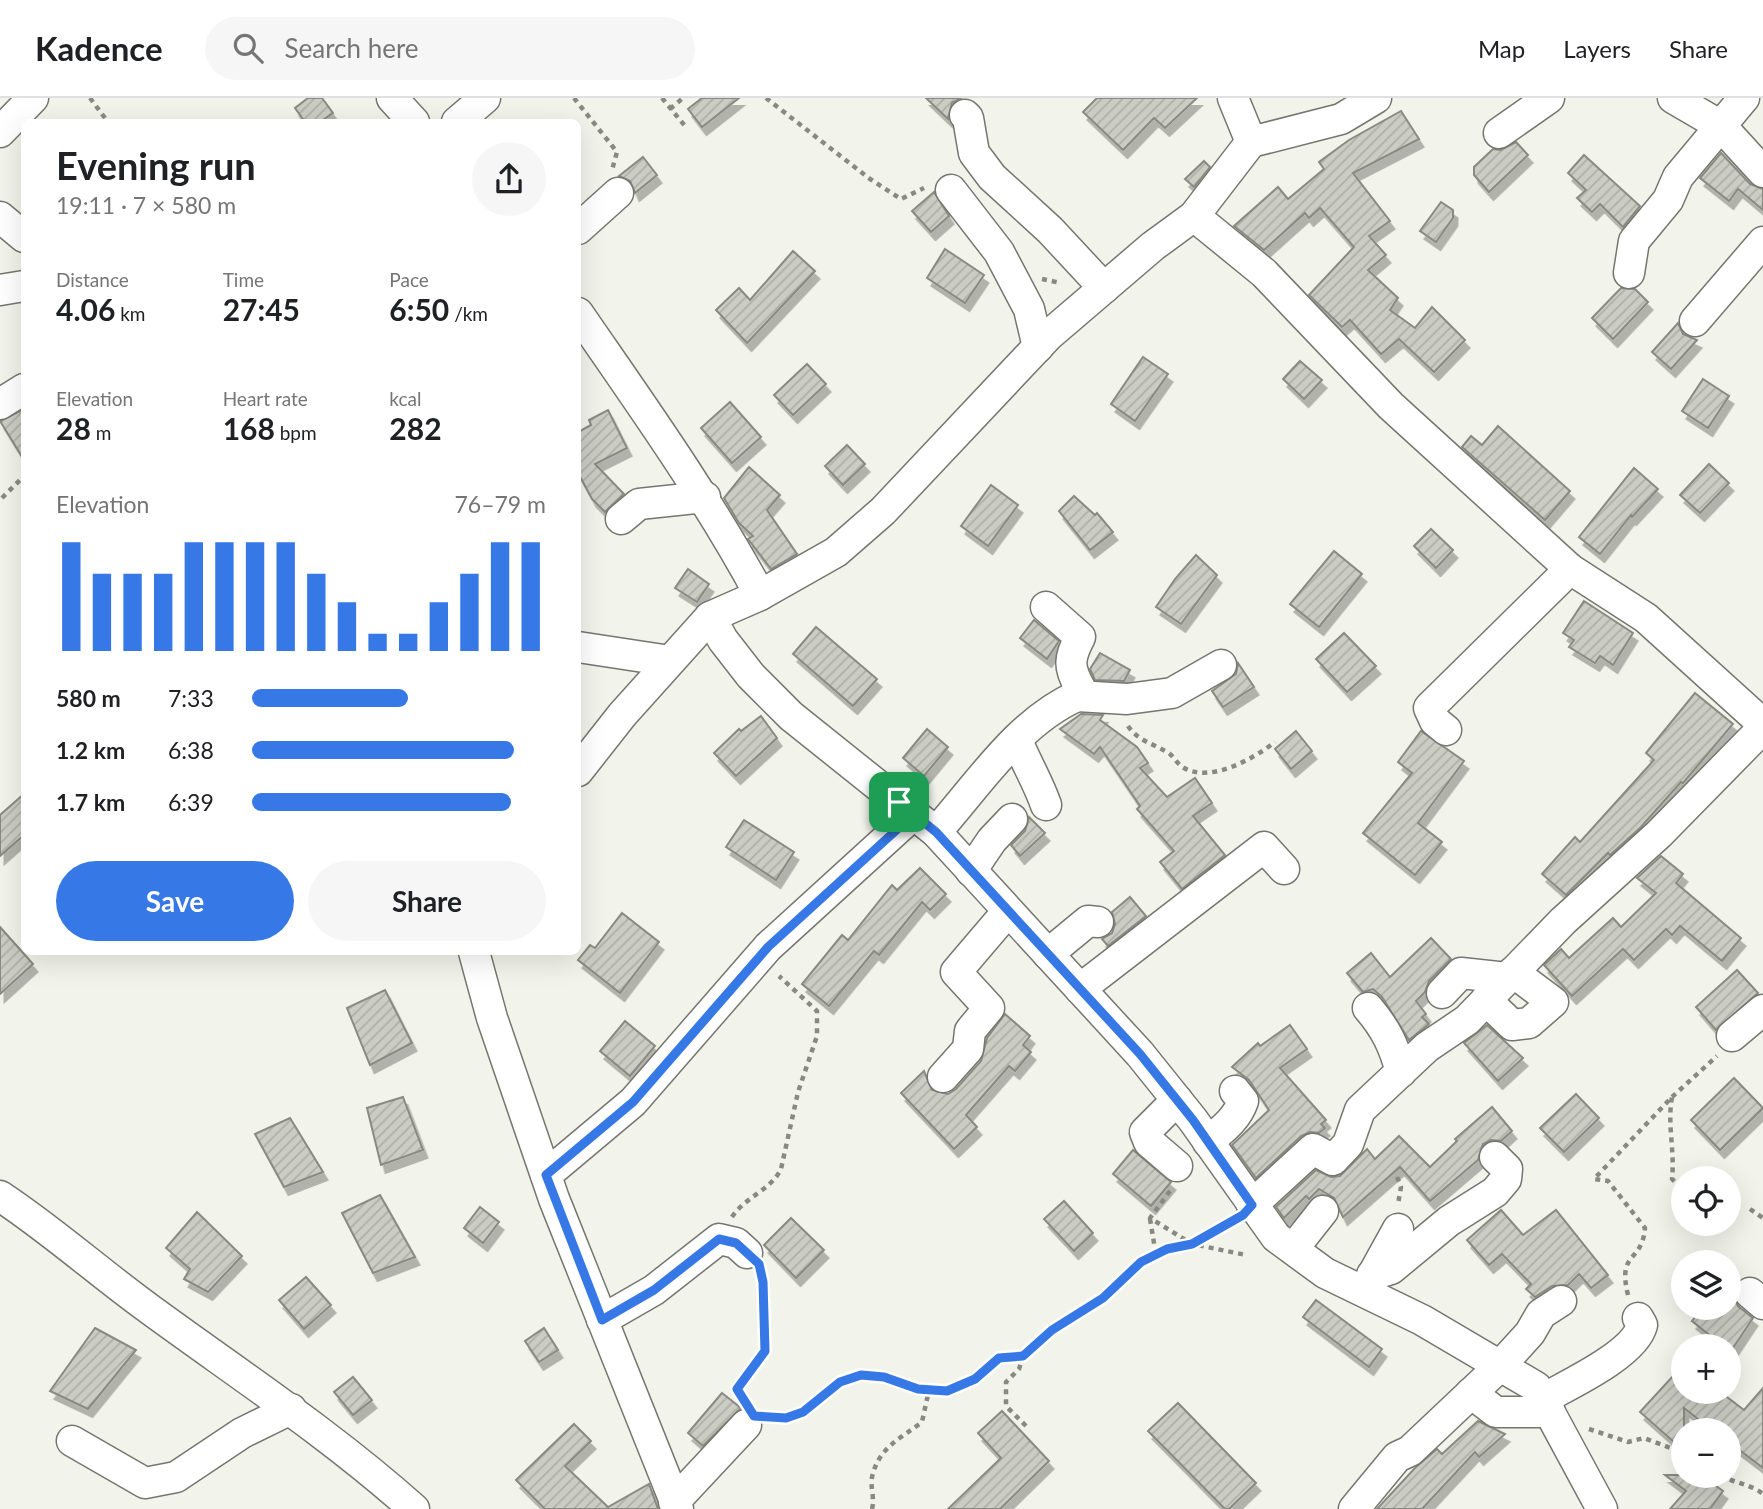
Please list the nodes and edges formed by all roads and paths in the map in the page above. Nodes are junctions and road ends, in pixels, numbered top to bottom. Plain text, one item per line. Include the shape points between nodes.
1 (33, 98) edge
2 (90, 98) edge
3 (392, 98) edge
4 (485, 98) edge
5 (574, 98) edge
6 (662, 98) edge
7 (683, 98) edge
8 (766, 98) edge
9 (1233, 98) edge
10 (1376, 98) edge
11 (1549, 98) edge
12 (1673, 98) edge
13 (1744, 98) edge
14 (670, 109) junction
15 (965, 115) dead end
16 (106, 119) edge
17 (411, 119) edge
18 (460, 119) edge
19 (685, 126) dead end
20 (1721, 126) junction
21 (11, 133) edge
22 (1499, 133) dead end
23 (1251, 142) junction
24 (1763, 172) edge
25 (951, 190) joint
26 (618, 193) joint
27 (1194, 216) junction
28 (0, 217) edge
29 (581, 226) edge
30 (21, 234) edge
31 (1763, 242) edge
32 (1003, 261) junction
33 (1629, 273) dead end
34 (1100, 284) junction
35 (21, 286) edge
36 (0, 289) edge
37 (581, 317) edge
38 (1695, 321) dead end
39 (1038, 347) junction
40 (21, 391) edge
41 (0, 404) edge
42 (21, 479) edge
43 (705, 497) junction
44 (2, 498) edge
45 (621, 519) dead end
46 (1570, 569) junction
47 (760, 595) junction
48 (1046, 607) dead end
49 (710, 617) junction
50 (581, 647) edge
51 (670, 661) junction
52 (1221, 666) dead end
53 (1077, 696) junction
54 (1127, 699) junction
55 (1763, 726) edge
56 (1446, 730) dead end
57 (1017, 740) junction
58 (1275, 742) dead end
59 (581, 767) edge
60 (899, 802) junction
61 (1046, 805) dead end
62 (1012, 819) dead end
63 (936, 832) junction
64 (1284, 869) dead end
65 (971, 871) junction
66 (1008, 911) junction
67 (1098, 922) dead end
68 (1048, 954) junction
69 (475, 955) edge
70 (745, 973) junction
71 (1510, 975) junction
72 (1080, 989) junction
73 (1442, 993) dead end
74 (1486, 1000) junction
75 (1368, 1008) dead end
76 (1763, 1010) edge
77 (1732, 1036) joint
78 (1401, 1072) junction
79 (943, 1077) dead end
80 (1235, 1091) dead end
81 (1672, 1097) junction
82 (1177, 1100) junction
83 (1208, 1142) junction
84 (1495, 1157) dead end
85 (1673, 1166) edge
86 (1177, 1167) joint
87 (546, 1175) junction
88 (0, 1196) edge
89 (1252, 1205) junction
90 (1750, 1209) dead end
91 (1322, 1211) dead end
92 (1150, 1218) junction
93 (1763, 1218) edge
94 (1398, 1229) dead end
95 (719, 1239) junction
96 (1192, 1244) junction
97 (1293, 1249) junction
98 (747, 1253) joint
99 (1156, 1255) junction
100 (1246, 1255) dead end
101 (1368, 1284) junction
102 (1561, 1301) dead end
103 (1638, 1318) joint
104 (602, 1320) junction
105 (1023, 1356) junction
106 (1500, 1366) junction
107 (929, 1390) junction
108 (1471, 1394) junction
109 (1547, 1406) junction
110 (291, 1409) junction
111 (750, 1420) junction
112 (1026, 1426) dead end
113 (1585, 1428) dead end
114 (72, 1441) dead end
115 (1671, 1448) edge
116 (1741, 1482) edge
117 (1763, 1494) edge
118 (676, 1505) edge
119 (1594, 1505) edge
120 (414, 1509) edge
121 (872, 1509) edge
122 (1354, 1509) edge

1 - 21 street
2 - 16 path
3 - 17 street
4 - 18 street
5 - 26 path via 617,152 610,176
6 - 14 path
7 - 14 path
8 - 25 path via 901,200 943,181
9 - 23 street
10 - 23 street via 1341,119
11 - 22 street
12 - 20 street
13 - 20 street
14 - 19 path
15 - 34 street via 974,153 992,177
20 - 24 street
20 - 33 street via 1678,177 1668,200 1634,241
23 - 27 street
25 - 32 street
26 - 29 street
27 - 34 street
27 - 46 street via 1264,273 1391,406
28 - 30 street
31 - 38 street
32 - 34 path via 1036,277 1075,286
32 - 39 street via 1029,309
34 - 39 street
35 - 36 street
37 - 43 street
39 - 47 street via 874,519 836,552
40 - 41 street
42 - 44 path
43 - 45 street via 639,504
43 - 47 street
46 - 55 street via 1646,618
46 - 56 street via 1429,708
47 - 49 street
48 - 53 street via 1080,637 1069,657 1080,688
49 - 51 street
49 - 60 street via 730,649 775,700
50 - 51 street
51 - 59 street
52 - 54 street via 1172,693
53 - 54 street
53 - 57 street via 1052,707
54 - 58 path via 1124,718 1134,735 1170,754 1183,768 1219,774
55 - 71 street via 1659,834
57 - 61 street
57 - 63 street
60 - 63 street
60 - 70 street via 903,824
62 - 65 street
63 - 65 street
64 - 72 street via 1265,847
65 - 66 street
66 - 68 street
66 - 79 street via 956,972 989,1008 970,1031 968,1049
67 - 68 street via 1088,921
68 - 72 street
69 - 87 street
70 - 87 street via 633,1102
70 - 95 path via 770,969 794,987 817,1011 817,1037 775,1181 736,1211
71 - 73 street via 1461,973
71 - 74 street
71 - 74 street via 1553,1002 1529,1023 1512,1025
72 - 82 street
74 - 78 street
75 - 78 street via 1395,1046
76 - 77 street
77 - 81 path
78 - 89 street via 1360,1110 1348,1144 1333,1160 1313,1149
80 - 83 street via 1243,1101 1241,1109
81 - 85 path
81 - 103 path via 1594,1179 1608,1181 1645,1228 1644,1244 1623,1273
82 - 83 street
82 - 86 street via 1144,1132
83 - 89 street
84 - 101 street via 1507,1169 1506,1180 1495,1192 1449,1221
86 - 92 path via 1182,1174
87 - 104 street
88 - 110 street
89 - 96 path
89 - 97 street via 1276,1237
90 - 93 path
91 - 97 street
92 - 96 path
92 - 99 path
94 - 101 street
95 - 98 street via 736,1243
95 - 104 street via 654,1290
96 - 99 path
96 - 100 path
97 - 101 street via 1325,1273
98 - 111 path via 759,1264 766,1321 765,1351 737,1389
99 - 105 path
101 - 106 street
102 - 106 street via 1541,1314
103 - 109 street via 1643,1325 1639,1338
104 - 118 street
105 - 107 path via 999,1358 975,1379 947,1391
105 - 112 path via 1020,1369 1006,1382 1006,1406
106 - 108 street
106 - 109 street via 1536,1387
107 - 111 path via 861,1375 840,1382 803,1412
107 - 121 path via 922,1422 883,1448 871,1479
108 - 109 street via 1496,1412
108 - 122 street via 1410,1451 1397,1457
109 - 119 street
110 - 114 street via 242,1433 176,1477 145,1482
110 - 120 street
111 - 118 street
113 - 115 path via 1628,1442 1644,1438
116 - 117 path

